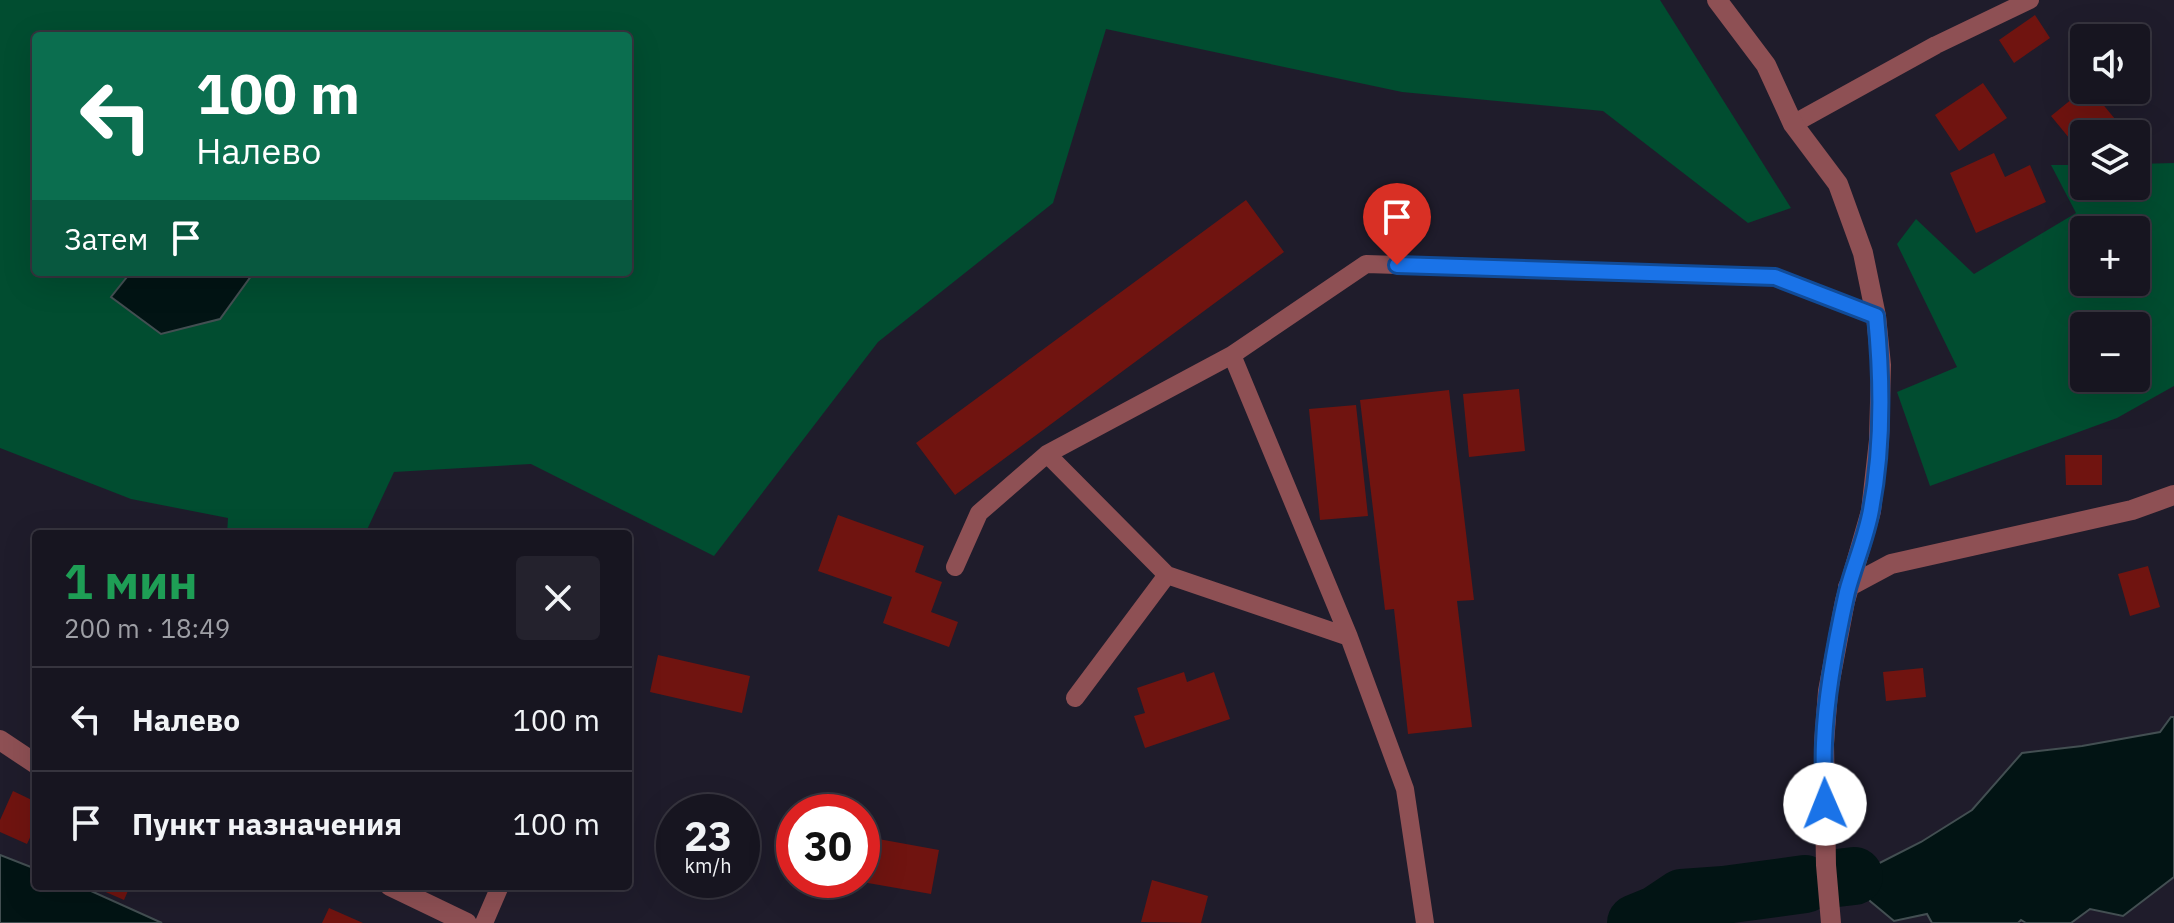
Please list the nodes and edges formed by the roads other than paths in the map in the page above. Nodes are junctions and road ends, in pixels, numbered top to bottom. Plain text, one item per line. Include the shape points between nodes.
1 (1717, 0) edge
2 (2030, 0) edge
3 (1793, 124) junction
4 (1876, 316) junction
5 (1232, 355) junction
6 (1047, 454) junction
7 (2174, 495) edge
8 (955, 567) dead end
9 (1167, 575) junction
10 (1848, 587) junction
11 (1349, 637) junction
12 (1075, 698) dead end
13 (0, 740) edge
14 (32, 761) edge
15 (398, 890) edge
16 (498, 890) edge
17 (467, 923) edge
18 (484, 923) edge
19 (1425, 923) edge
20 (1831, 923) edge

1 - 3 street via 1766,65
2 - 3 lane
3 - 4 street via 1838,184 1863,253
4 - 5 lane via 1775,277 1366,264
4 - 10 street via 1879,440 1871,511
5 - 6 lane
5 - 11 lane
6 - 8 lane via 979,513
6 - 9 lane
7 - 10 street via 2132,510 1891,564
9 - 11 lane
9 - 12 lane
10 - 20 street via 1828,691 1824,744
11 - 19 lane via 1405,789
13 - 14 street
15 - 17 street
16 - 18 lane

